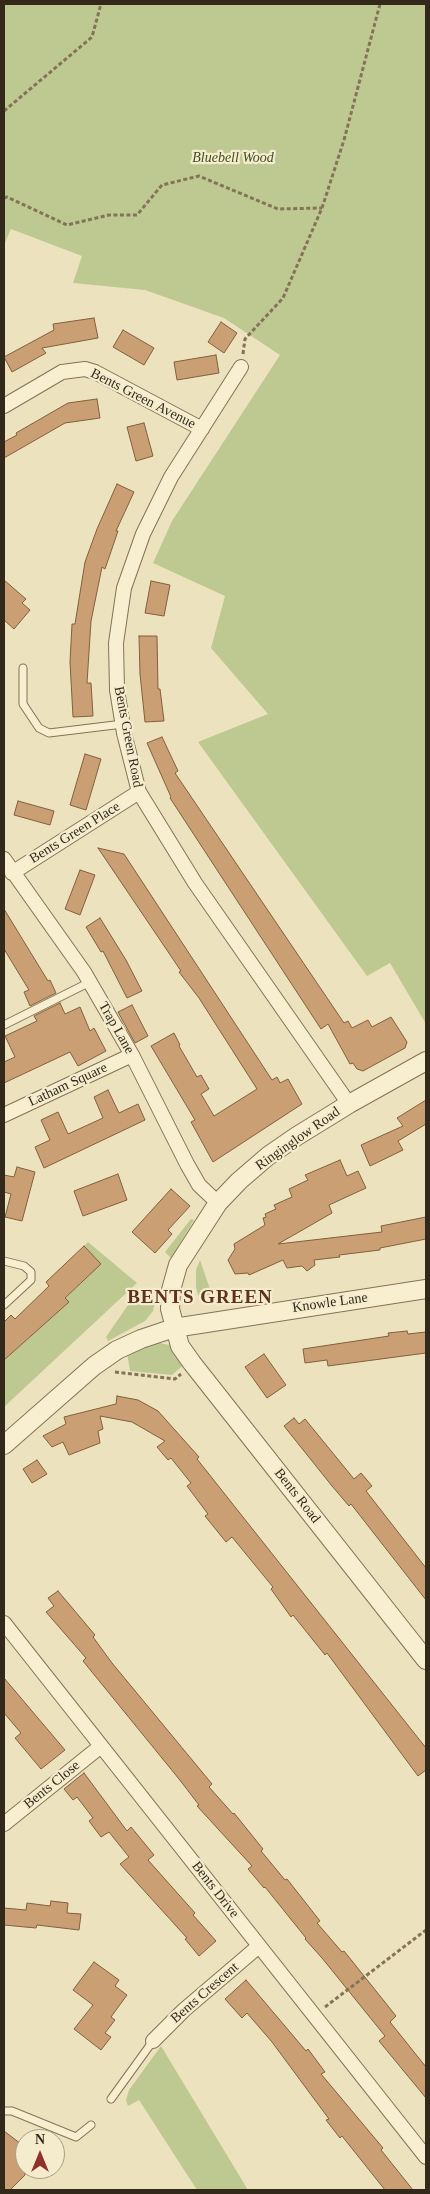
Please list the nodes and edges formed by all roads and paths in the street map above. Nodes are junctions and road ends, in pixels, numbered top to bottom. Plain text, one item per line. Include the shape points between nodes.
1 (101, 4) edge
2 (380, 4) edge
3 (4, 110) edge
4 (4, 198) edge
5 (322, 208) junction
6 (241, 367) joint
7 (4, 406) edge
8 (202, 429) junction
9 (23, 668) dead end
10 (123, 724) junction
11 (139, 792) junction
12 (4, 859) edge
13 (8, 875) edge
14 (90, 982) junction
15 (4, 1025) edge
16 (132, 1055) junction
17 (426, 1061) edge
18 (349, 1104) junction
19 (4, 1115) edge
20 (218, 1202) junction
21 (4, 1261) edge
22 (426, 1289) edge
23 (4, 1305) edge
24 (174, 1328) junction
25 (105, 1358) junction
26 (192, 1363) junction
27 (4, 1445) edge
28 (4, 1623) edge
29 (426, 1660) edge
30 (101, 1746) junction
31 (4, 1824) edge
32 (426, 1930) edge
33 (258, 1946) junction
34 (315, 2015) junction
35 (153, 2041) joint
36 (111, 2099) dead end
37 (4, 2111) edge
38 (91, 2125) dead end
39 (426, 2157) edge

1 - 3 path via 92,37
2 - 5 path via 344,140
4 - 5 path via 67,225 109,214 137,215 162,185 199,176 278,209
5 - 6 path via 283,298 245,339
6 - 8 street, Bents Green Road
7 - 8 street, Bents Green Avenue via 62,372 85,369
8 - 10 street, Bents Green Road via 171,477 142,534 124,588 116,643 117,690
9 - 10 lane via 22,704 39,728 49,733
10 - 11 street, Bents Green Road
11 - 13 street, Bents Green Place
11 - 18 street, Bents Green Road via 195,882
12 - 13 street, Trap Lane
13 - 14 street, Trap Lane
14 - 15 lane
14 - 16 street, Trap Lane
16 - 19 street, Latham Square
16 - 20 street, Trap Lane via 199,1186
17 - 18 street, Ringinglow Road
18 - 20 street, Ringinglow Road via 268,1156
20 - 24 street, Ringinglow Road via 178,1265 171,1290
21 - 23 lane via 24,1266 31,1272 31,1280
22 - 24 street, Knowle Lane
24 - 25 street via 141,1339
24 - 26 street, Bents Road via 180,1346
25 - 26 path via 112,1372 175,1379
25 - 27 street
26 - 29 street, Bents Road
28 - 30 street, Bents Drive
30 - 31 street, Bents Close
30 - 33 street, Bents Drive
32 - 34 path
33 - 34 street, Bents Drive
33 - 35 street, Bents Crescent
34 - 39 street, Bents Drive
35 - 36 lane
37 - 38 lane via 12,2111 76,2137

